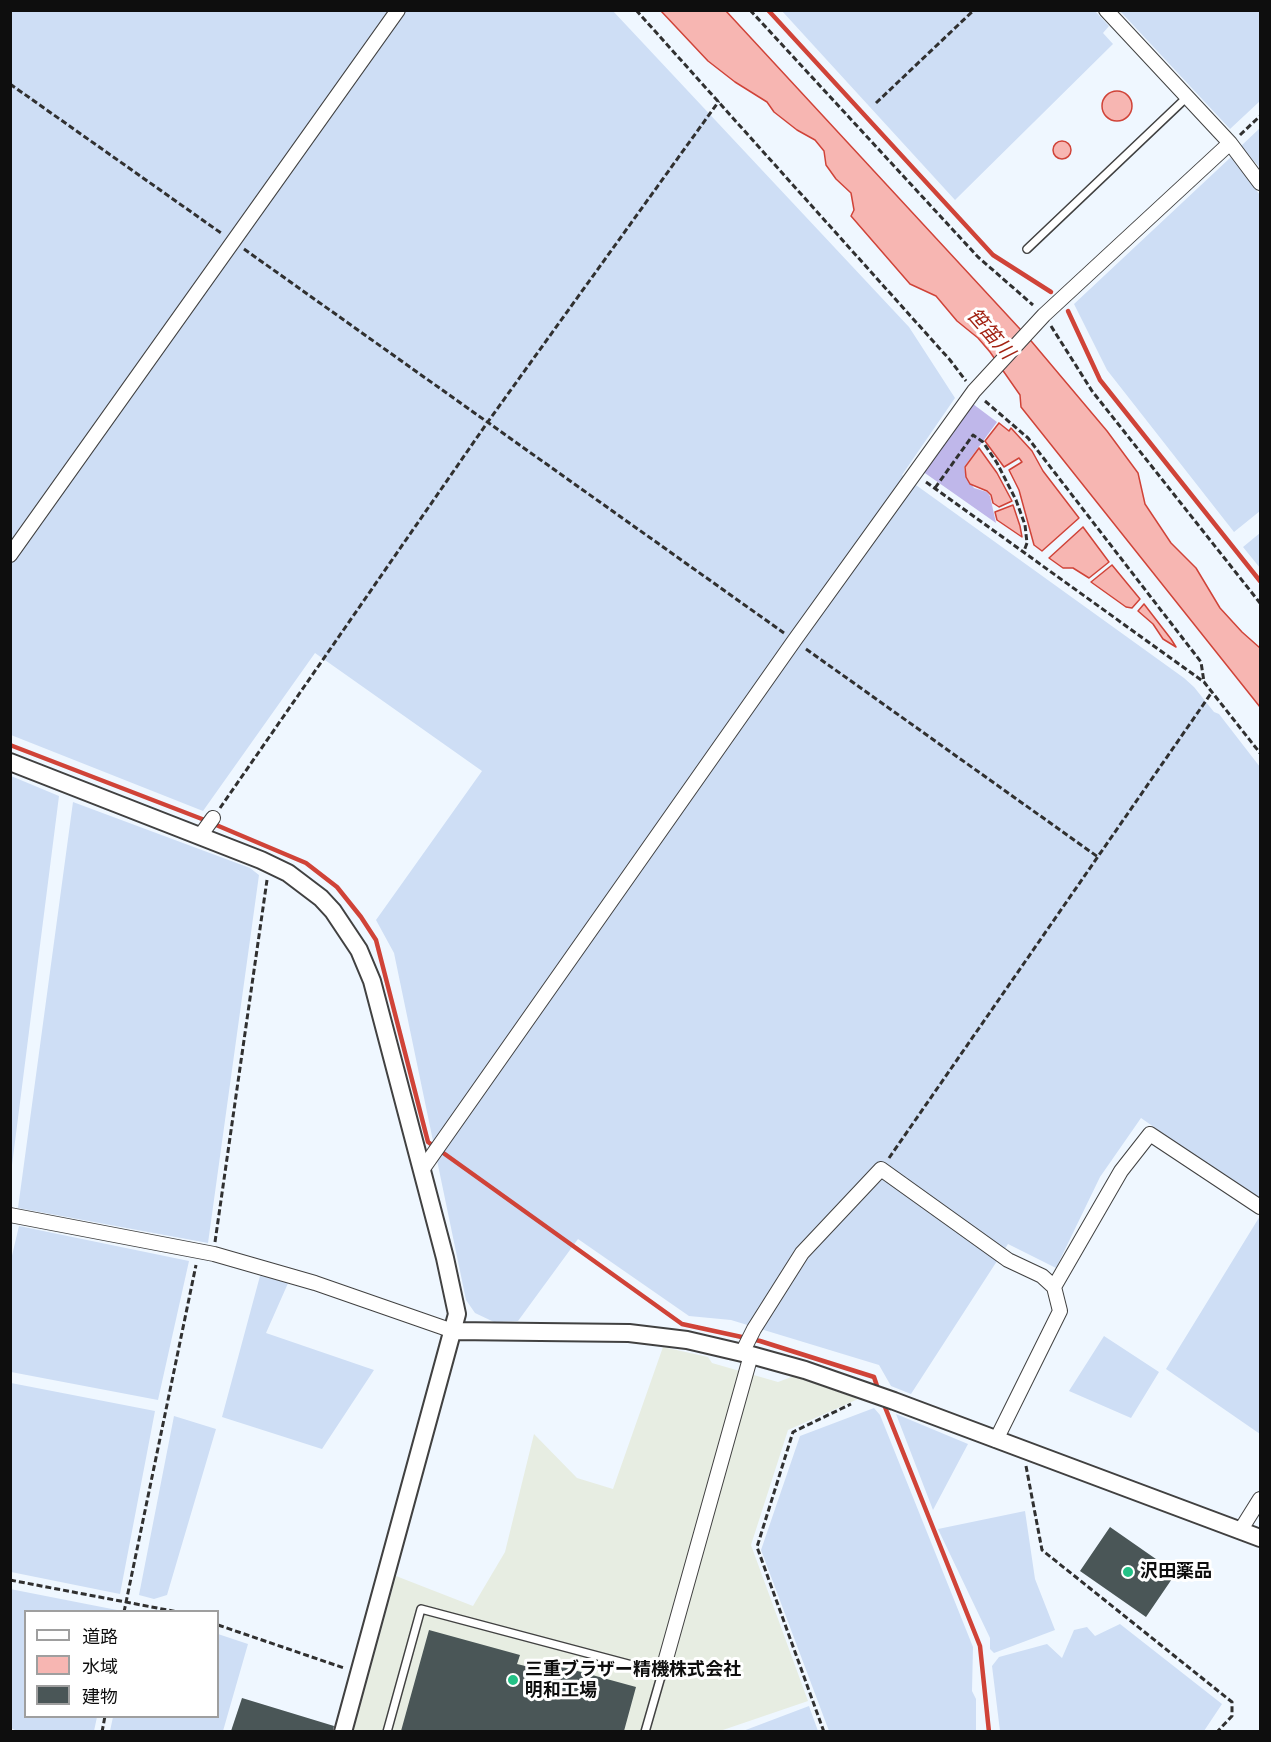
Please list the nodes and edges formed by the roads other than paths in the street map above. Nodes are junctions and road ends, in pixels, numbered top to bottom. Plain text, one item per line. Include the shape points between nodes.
1 (398, 10) edge
2 (1106, 10) edge
3 (1187, 98) junction
4 (1230, 143) junction
5 (1260, 183) edge
6 (1027, 249) dead end
7 (10, 555) edge
8 (10, 762) edge
9 (422, 1170) junction
10 (1260, 1207) edge
11 (10, 1215) edge
12 (1054, 1287) junction
13 (453, 1331) junction
14 (747, 1350) junction
15 (996, 1440) junction
16 (1260, 1499) edge
17 (1240, 1530) junction
18 (1260, 1538) edge
19 (662, 1673) junction
20 (344, 1731) edge
21 (387, 1731) edge
22 (645, 1731) edge

1 - 7 street
2 - 3 street
3 - 4 street
3 - 6 lane
4 - 5 street
4 - 9 street via 1044,315 975,389
8 - 9 street via 207,827 288,873 321,898 359,950 372,981
9 - 13 street via 456,1306
10 - 12 street via 1150,1134 1121,1171
11 - 13 street via 273,1269
12 - 14 street via 1042,1275 1008,1260 881,1169 802,1252 754,1329
12 - 15 street via 1059,1311
13 - 14 street via 628,1333
13 - 20 street
14 - 15 street
14 - 19 street
15 - 17 street
16 - 17 street
17 - 18 street
19 - 21 lane via 421,1609
19 - 22 lane

